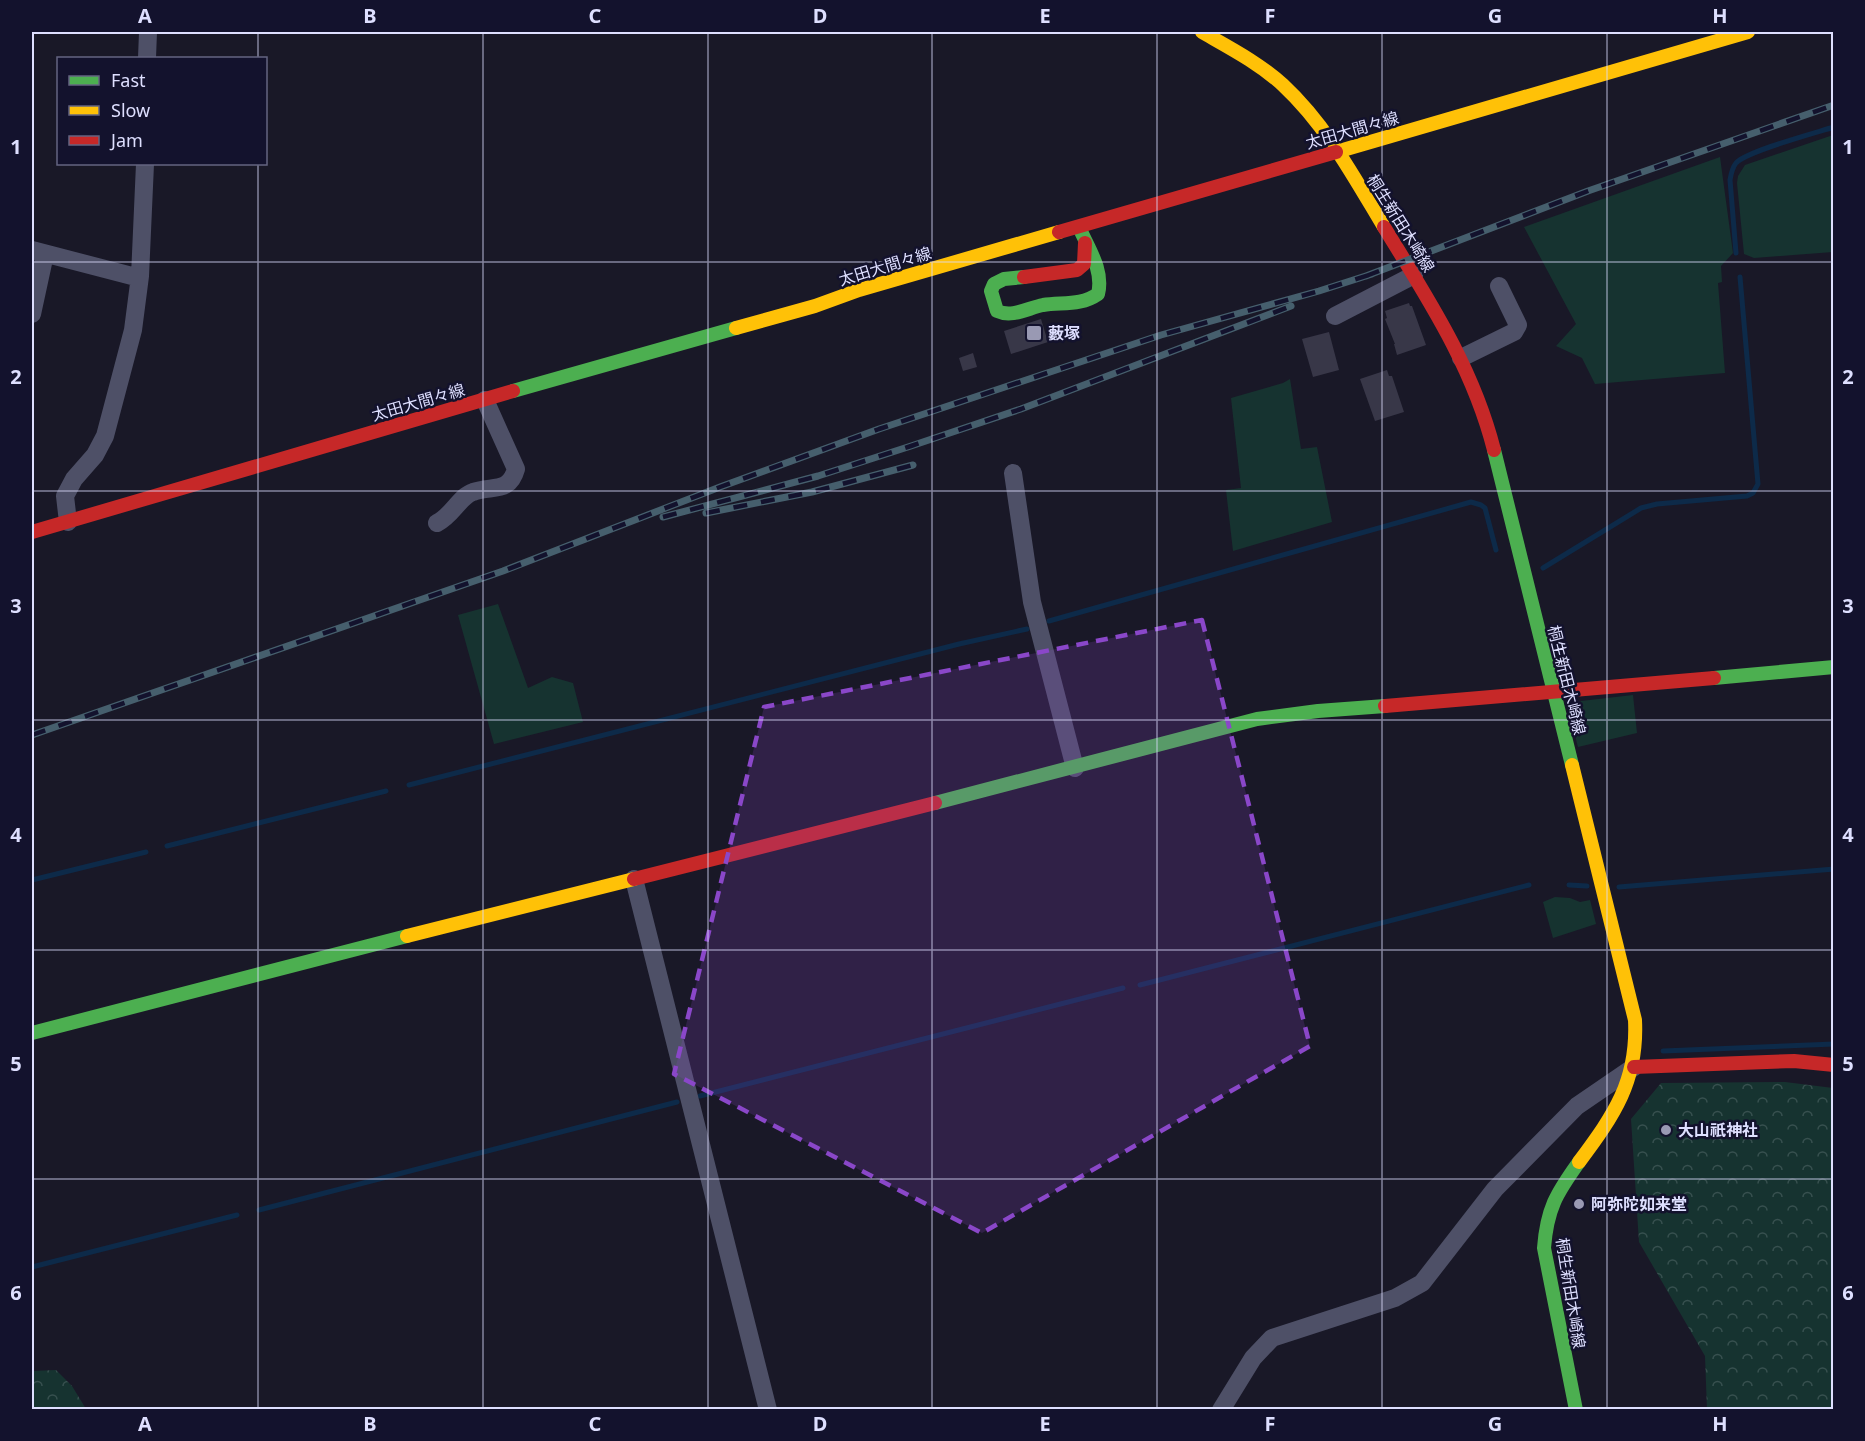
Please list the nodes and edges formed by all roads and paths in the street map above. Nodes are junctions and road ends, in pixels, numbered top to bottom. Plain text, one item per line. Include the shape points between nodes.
1 (148, 32) edge
2 (1202, 32) edge
3 (1748, 32) edge
4 (1244, 39) dead end
5 (147, 57) edge
6 (1250, 60) junction
7 (1338, 151) junction
8 (145, 165) edge
9 (1079, 227) junction
10 (1085, 243) junction
11 (38, 252) edge
12 (1414, 275) junction
13 (140, 276) junction
14 (1499, 286) dead end
15 (32, 314) edge
16 (1335, 316) dead end
17 (1461, 358) junction
18 (485, 400) junction
19 (1013, 473) dead end
20 (68, 522) junction
21 (437, 523) dead end
22 (32, 532) edge
23 (1833, 667) edge
24 (1553, 693) junction
25 (1075, 768) junction
26 (634, 879) junction
27 (32, 1034) edge
28 (1833, 1065) edge
29 (1634, 1066) junction
30 (768, 1410) edge
31 (1221, 1410) edge
32 (1576, 1410) edge

1 - 5 street
2 - 6 main road, 桐生新田木崎線
3 - 7 main road, 太田大間々線
4 - 6 main road
6 - 7 main road, 桐生新田木崎線 via 1283,85
7 - 9 main road, 太田大間々線
7 - 12 main road, 桐生新田木崎線
8 - 13 street
9 - 10 main road
9 - 18 main road, 太田大間々線
10 - 10 main road via 1101,284 1095,297 1010,313 997,311 991,291 994,284 1004,279 1077,270 1084,264
11 - 13 street
11 - 15 street
12 - 16 street
12 - 17 main road, 桐生新田木崎線
13 - 20 street via 133,330 105,436 68,489
14 - 17 street via 1518,325 1514,332
17 - 24 main road, 桐生新田木崎線 via 1492,444
18 - 20 main road, 太田大間々線
18 - 21 street via 516,469 514,475 504,487 467,495
19 - 25 street via 1032,602
20 - 22 main road, 太田大間々線
23 - 24 main road
24 - 25 main road via 1257,719
24 - 29 main road, 桐生新田木崎線 via 1635,1020 1638,1039
25 - 26 main road
26 - 27 main road
26 - 30 street
28 - 29 main road via 1794,1061
29 - 31 street via 1577,1106 1495,1189 1422,1283 1395,1298 1272,1338 1253,1358
29 - 32 main road, 桐生新田木崎線 via 1618,1106 1555,1197 1544,1237

